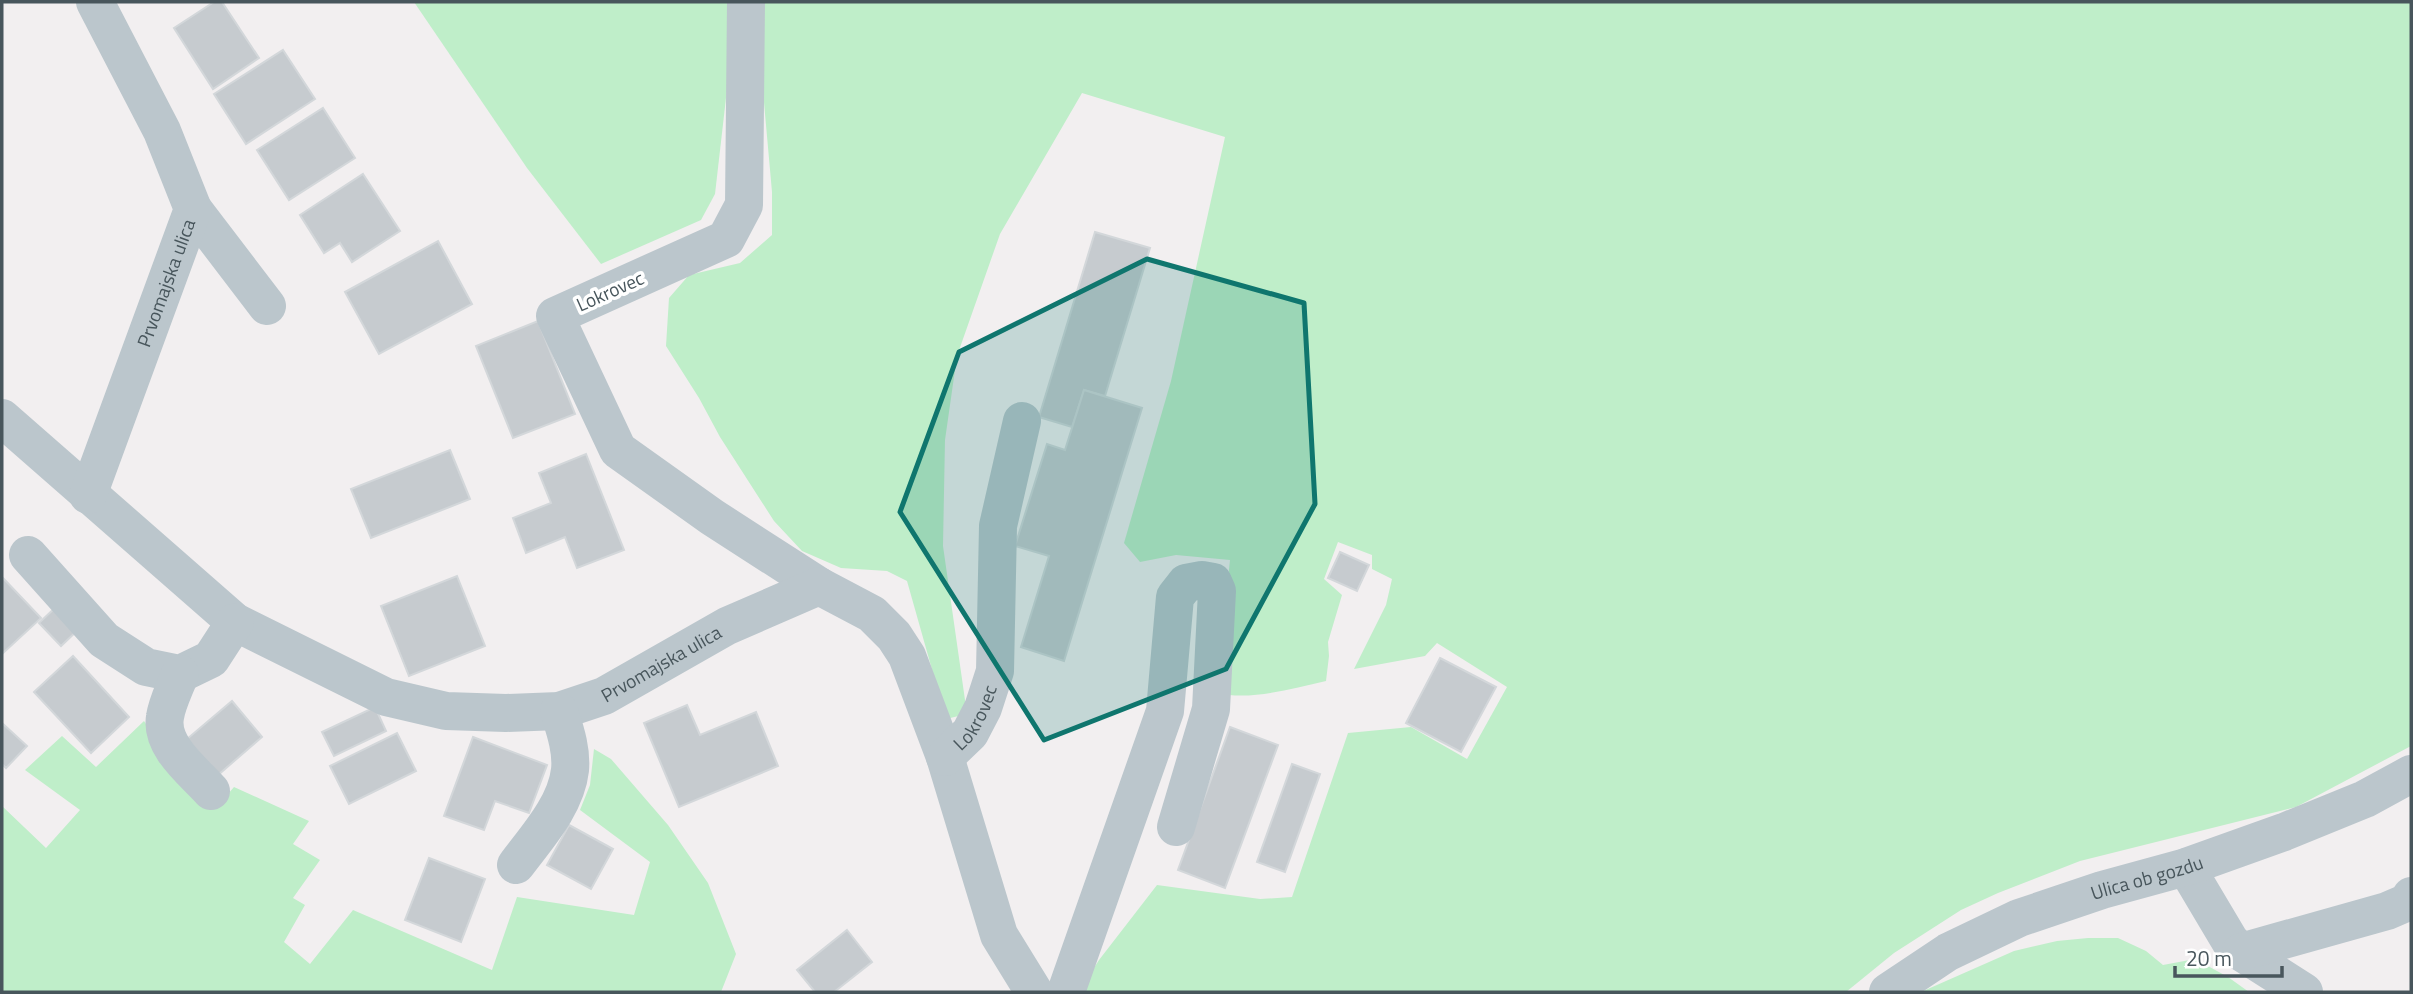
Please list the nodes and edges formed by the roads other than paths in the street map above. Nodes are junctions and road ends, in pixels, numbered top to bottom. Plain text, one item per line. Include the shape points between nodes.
1 (95, 2) edge
2 (746, 2) edge
3 (193, 209) junction
4 (267, 306) dead end
5 (2, 418) edge
6 (1022, 421) dead end
7 (88, 495) junction
8 (28, 555) dead end
9 (819, 586) junction
10 (235, 622) junction
11 (180, 674) junction
12 (559, 711) junction
13 (945, 757) junction
14 (2411, 774) edge
15 (211, 791) dead end
16 (1176, 827) dead end
17 (516, 865) dead end
18 (2186, 867) junction
19 (2411, 896) edge
20 (2241, 952) junction
21 (1034, 992) edge
22 (1066, 992) edge
23 (1888, 992) edge
24 (2304, 992) edge

1 - 3 street, Prvomajska ulica via 162,131
2 - 9 street, Lokrovec via 744,205 726,239 555,316 618,450
3 - 4 street
3 - 7 street, Prvomajska ulica
5 - 7 street, Prvomajska ulica
6 - 13 street, Lokrovec via 998,526 995,671 984,708 970,733
7 - 10 street, Prvomajska ulica
8 - 11 street via 104,640 146,667
9 - 12 street, Prvomajska ulica via 727,626 604,696
9 - 13 street via 872,614 894,636 907,656
10 - 11 street via 211,659
10 - 12 street, Prvomajska ulica via 386,697 446,711
11 - 15 street via 165,717 165,733 176,753
12 - 17 street via 569,745 570,772 555,813
13 - 21 street via 999,935
14 - 18 street, Ulica ob gozdu via 2365,799
16 - 22 street via 1211,709 1217,591 1213,582 1202,580 1185,583 1175,597 1165,711
18 - 20 street
18 - 23 street, Ulica ob gozdu via 2019,918 1948,952
19 - 20 street via 2409,902 2387,911
20 - 24 street

